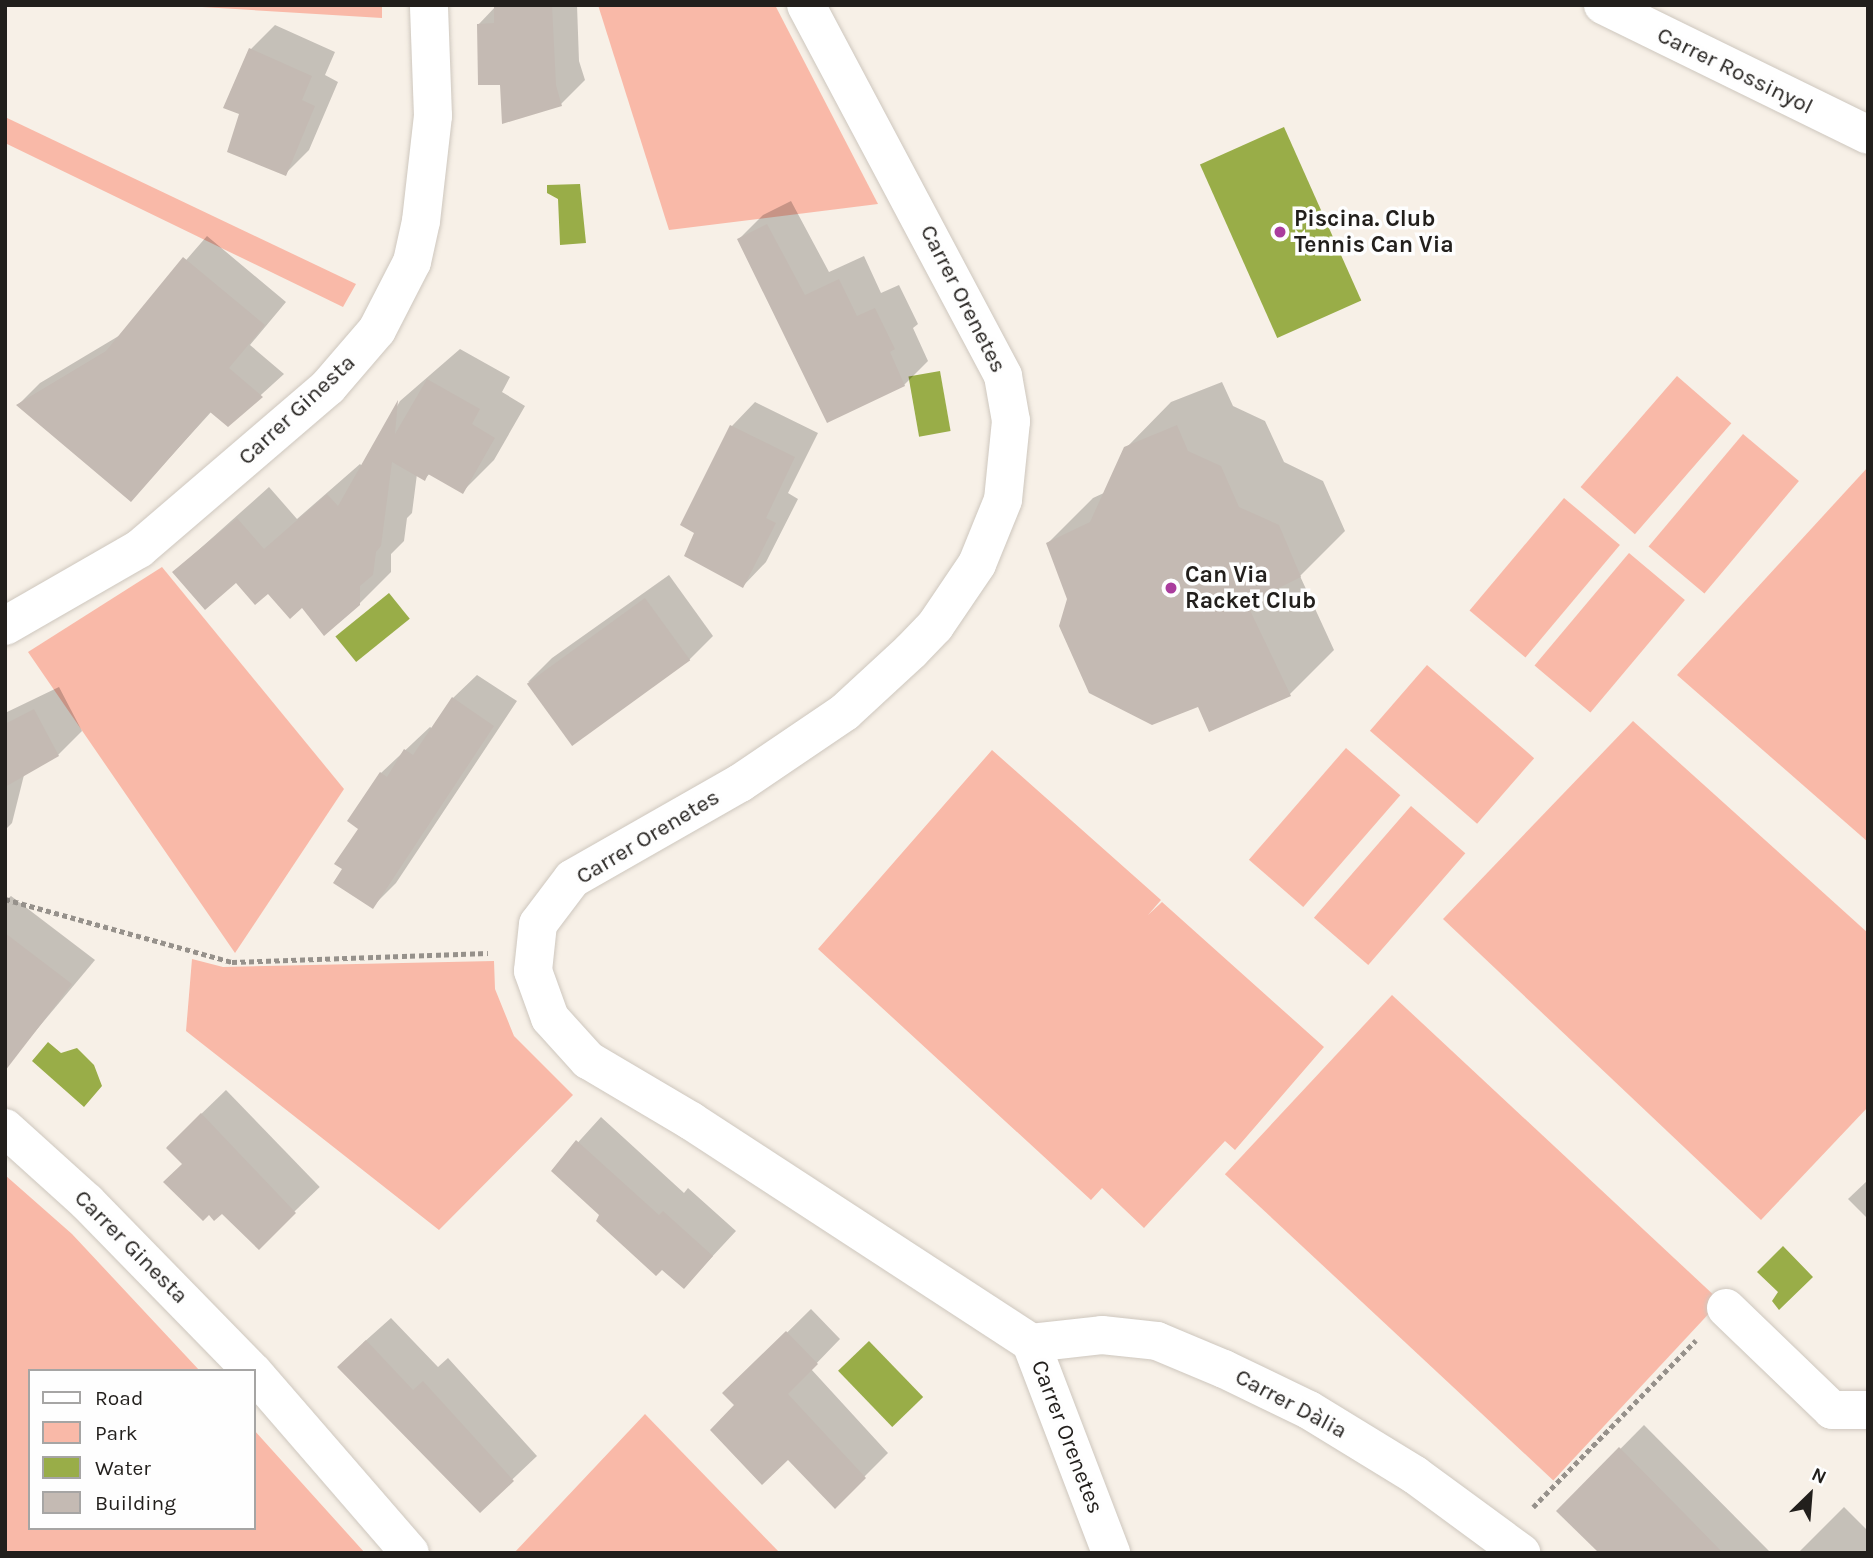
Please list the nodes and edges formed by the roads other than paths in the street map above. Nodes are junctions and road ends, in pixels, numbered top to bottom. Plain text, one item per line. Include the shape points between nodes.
1 (429, 5) edge
2 (806, 5) edge
3 (1603, 5) edge
4 (1868, 135) edge
5 (5, 626) edge
6 (5, 1128) edge
7 (1727, 1308) road end
8 (1031, 1343) junction
9 (250, 1369) edge
10 (256, 1375) edge
11 (1868, 1410) edge
12 (410, 1553) edge
13 (1111, 1553) edge
14 (1521, 1553) edge

1 - 5 street, Carrer Ginesta via 433,116 421,221 412,262 377,330 328,387 139,549
2 - 8 street, Carrer Orenetes via 1003,376 1011,421 1003,500 976,564 935,625 911,651 845,712 740,783 572,879 538,924 533,971 550,1018 588,1060 691,1121
3 - 4 street, Carrer Rossinyol
6 - 9 street, Carrer Ginesta via 87,1202
7 - 11 street via 1832,1410
8 - 13 street, Carrer Orenetes
8 - 14 street, Carrer Dàlia via 1102,1335 1157,1341 1224,1369 1309,1410 1415,1475
10 - 12 street, Carrer Ginesta

